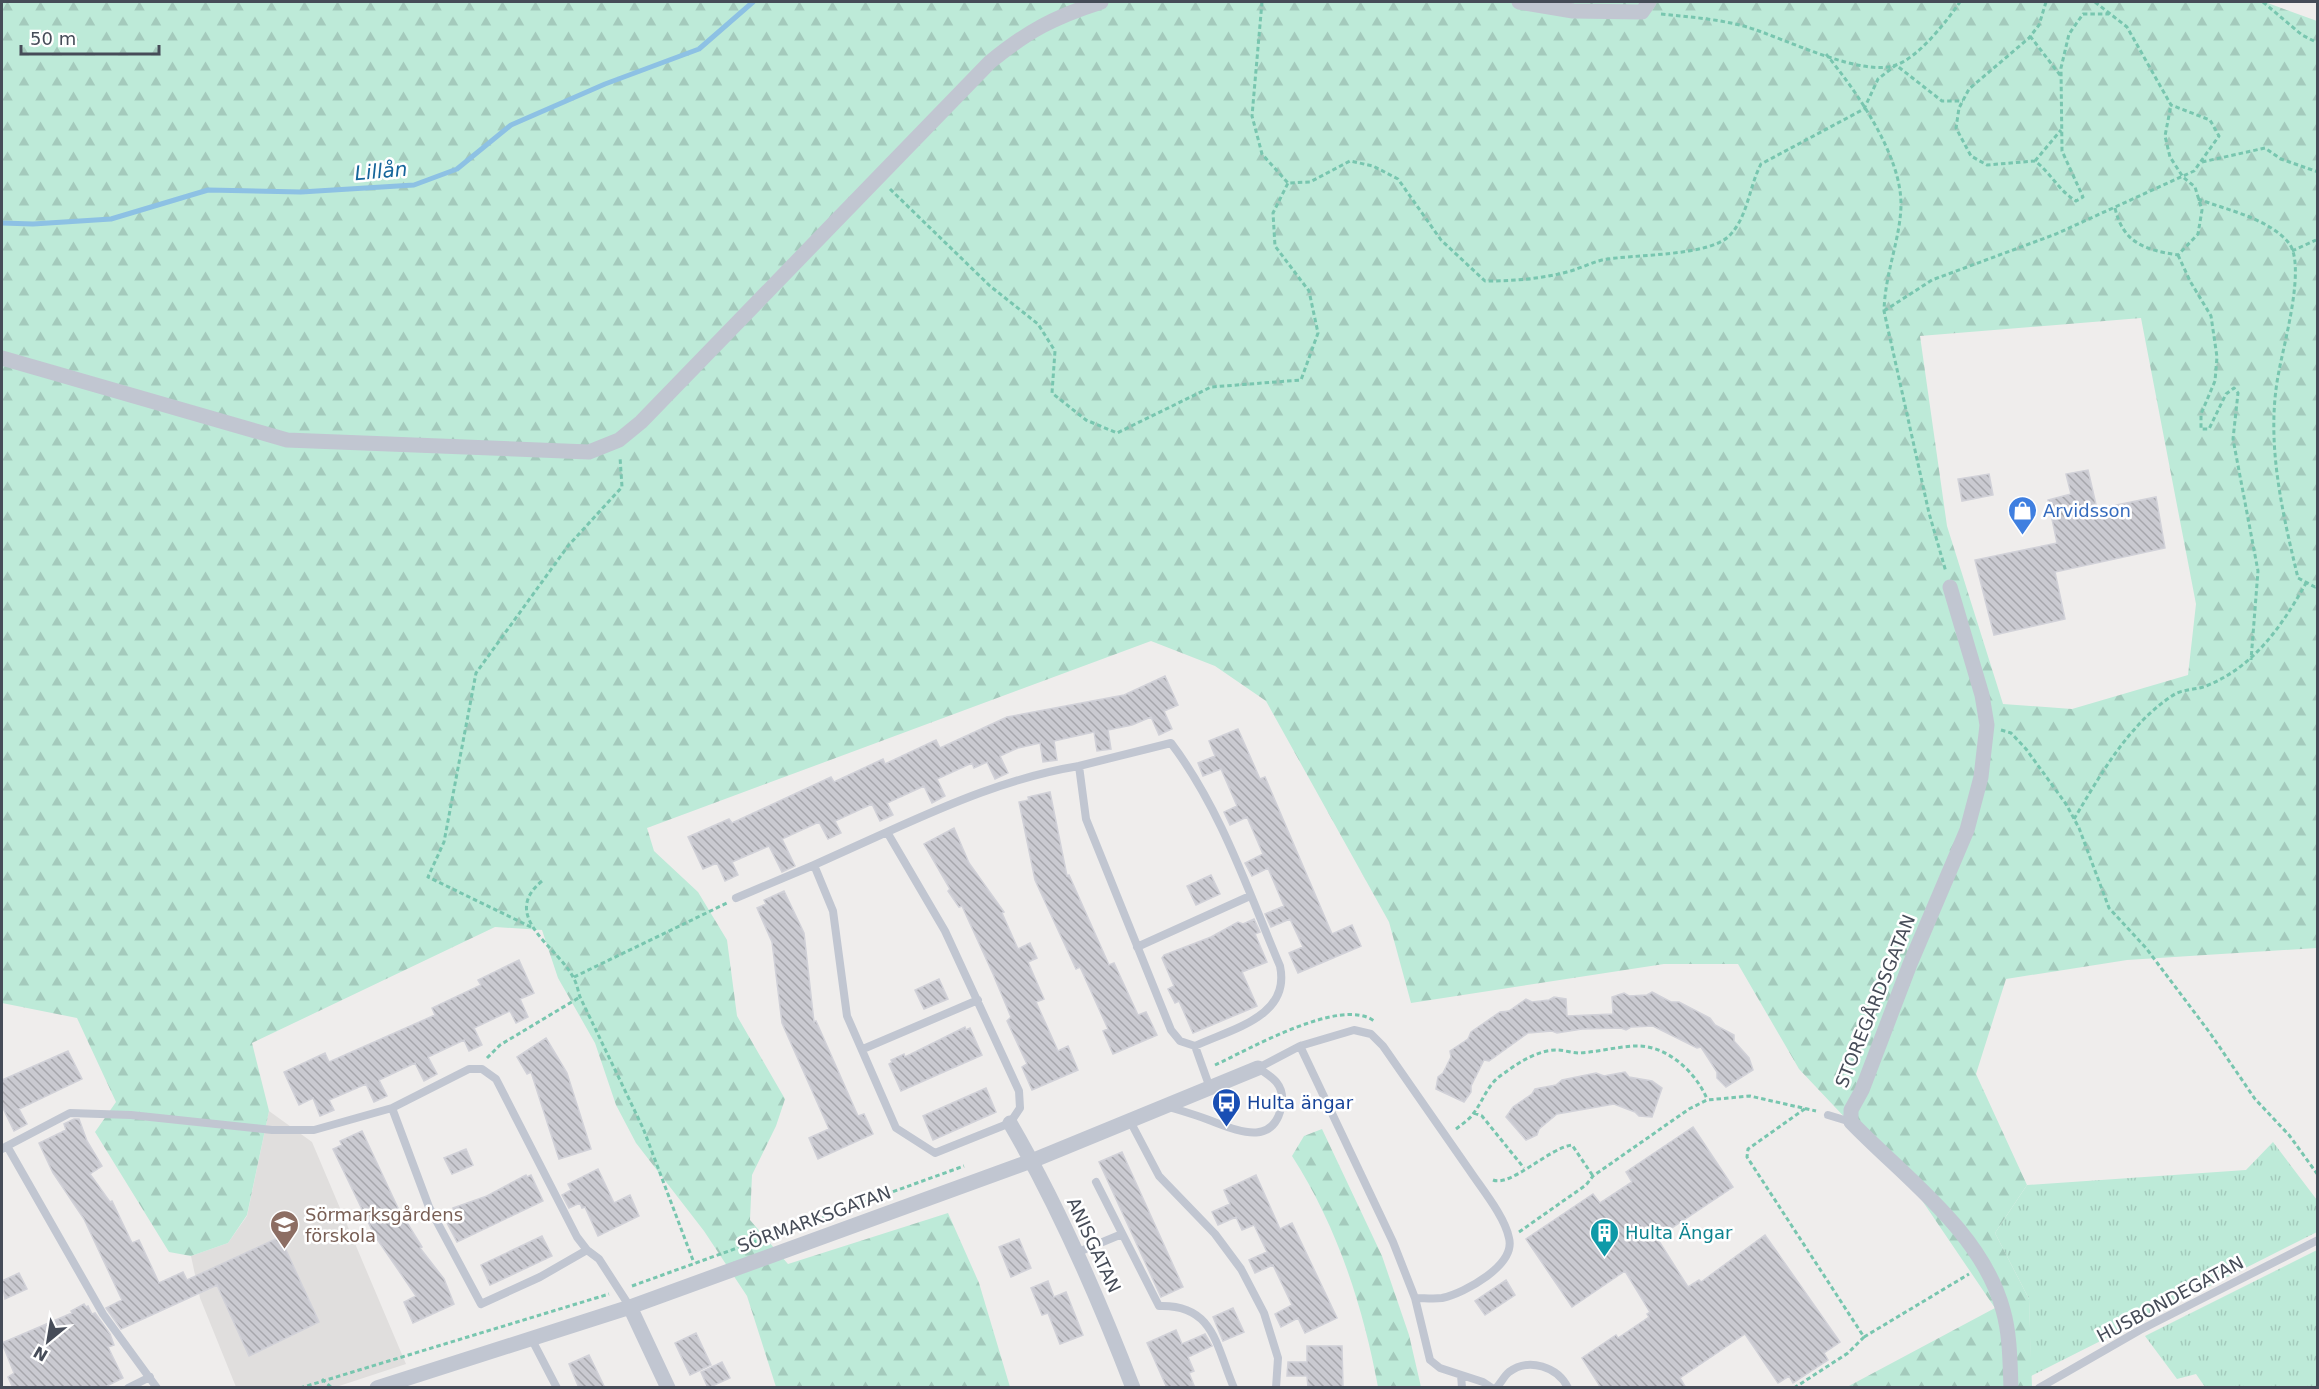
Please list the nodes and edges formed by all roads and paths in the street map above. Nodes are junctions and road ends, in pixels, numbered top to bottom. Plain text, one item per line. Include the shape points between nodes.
1 (1101, 2) edge
2 (1262, 2) edge
3 (1519, 2) edge
4 (1960, 2) edge
5 (2046, 2) edge
6 (2095, 2) edge
7 (2263, 2) edge
8 (1645, 7) edge
9 (2110, 14) junction
10 (2030, 36) junction
11 (2318, 43) edge
12 (1826, 54) junction
13 (1896, 65) junction
14 (2061, 77) junction
15 (1963, 101) junction
16 (2171, 105) junction
17 (1864, 109) junction
18 (2062, 129) junction
19 (2035, 161) junction
20 (2201, 162) junction
21 (2318, 172) edge
22 (877, 177) junction
23 (2183, 177) junction
24 (1288, 183) junction
25 (2198, 199) junction
26 (2114, 207) junction
27 (2318, 233) edge
28 (2316, 240) edge
29 (2292, 251) junction
30 (2178, 255) junction
31 (2318, 256) edge
32 (1884, 311) junction
33 (2, 358) edge
34 (619, 440) junction
35 (2306, 582) junction
36 (2318, 585) edge
37 (1950, 587) joint
38 (2251, 660) junction
39 (1987, 725) junction
40 (1079, 766) junction
41 (2074, 819) junction
42 (887, 832) junction
43 (814, 865) junction
44 (542, 881) dead end
45 (1250, 896) junction
46 (736, 898) joint
47 (531, 927) junction
48 (1137, 947) junction
49 (574, 977) junction
50 (580, 997) junction
51 (978, 1000) junction
52 (1195, 1046) junction
53 (1300, 1046) junction
54 (863, 1049) junction
55 (1258, 1068) junction
56 (482, 1069) junction
57 (1209, 1088) junction
58 (1707, 1100) junction
59 (1169, 1106) junction
60 (392, 1108) junction
61 (1806, 1108) junction
62 (1474, 1113) junction
63 (1828, 1115) joint
64 (1130, 1121) junction
65 (1851, 1122) junction
66 (1010, 1123) junction
67 (1456, 1129) dead end
68 (4, 1148) edge
69 (1034, 1160) junction
70 (1524, 1168) junction
71 (2318, 1175) edge
72 (1593, 1176) junction
73 (1489, 1178) dead end
74 (1096, 1182) dead end
75 (1122, 1234) junction
76 (1509, 1237) junction
77 (2318, 1240) edge
78 (587, 1250) junction
79 (1076, 1253) junction
80 (694, 1263) dead end
81 (1983, 1265) junction
82 (1415, 1298) junction
83 (630, 1307) junction
84 (1864, 1336) junction
85 (531, 1337) junction
86 (1461, 1375) junction
87 (150, 1377) junction
88 (322, 1379) dead end
89 (128, 1388) edge
90 (157, 1388) edge
91 (332, 1388) edge
92 (377, 1388) edge
93 (557, 1388) edge
94 (668, 1388) edge
95 (1133, 1388) edge
96 (1233, 1388) edge
97 (1276, 1388) edge
98 (1462, 1388) edge
99 (1492, 1388) edge
100 (1497, 1388) edge
101 (1568, 1388) edge
102 (1794, 1388) edge
103 (2011, 1388) edge
104 (2039, 1388) edge

1 - 22 street via 1063,14 1024,34 990,62
2 - 24 path via 1252,116 1262,154
3 - 8 street via 1574,11
4 - 13 path via 1944,25
5 - 10 path via 2039,24
6 - 9 path
7 - 11 path via 2302,35
8 - 12 path via 1746,27
9 - 14 path via 2083,14 2069,34
9 - 16 path via 2127,27
10 - 14 path
10 - 15 path via 1969,89
12 - 13 path via 1856,66 1877,69
12 - 17 path
13 - 15 path via 1942,101
13 - 17 path via 1878,80
14 - 18 path
15 - 19 path via 1956,128 1971,156 1987,165
16 - 20 path via 2210,120 2219,136
16 - 23 path via 2165,136 2170,158
17 - 24 path via 1761,164 1744,213 1729,237 1696,250 1600,260 1567,272 1516,281 1485,281 1441,240 1398,179 1373,166 1350,161 1310,182
17 - 32 path via 1893,162 1900,184 1901,208 1885,284
18 - 19 path
18 - 19 path via 2062,151 2083,197 2076,201 2062,192
20 - 21 path via 2265,148 2281,159
20 - 23 path
22 - 24 path via 990,286 1038,324 1055,351 1052,393 1086,420 1117,433 1211,387 1301,380 1318,333 1309,291 1275,246 1273,213
22 - 34 street via 696,368
23 - 25 path via 2195,187
23 - 26 path
25 - 29 path via 2250,218 2289,243
25 - 30 path via 2202,210 2198,234
26 - 30 path via 2119,226 2137,243 2156,252
26 - 32 path via 2056,234 1932,280
27 - 28 path
28 - 29 path
28 - 31 path
29 - 35 path via 2295,279 2272,404 2280,506 2298,578
30 - 38 path via 2211,316 2217,357 2215,381 2201,414 2201,429 2209,429 2226,394 2234,388 2238,393 2233,438 2258,571
32 - 37 path via 1929,513
33 - 34 street via 287,440 589,452
34 - 47 path via 622,488 568,546 476,673 444,842 428,877
35 - 36 path
35 - 38 path via 2285,620
37 - 39 street, STOREGÅRDSGATAN via 1982,694
38 - 41 path via 2206,687 2176,693 2145,720 2115,753
39 - 41 path via 2011,733 2019,741
39 - 65 street, STOREGÅRDSGATAN via 1981,777 1967,830 1851,1110
40 - 42 lane via 1038,773 986,790
40 - 45 lane via 1172,743 1217,820
40 - 48 lane via 1086,819
41 - 71 path via 2109,908 2146,948 2255,1099 2289,1135
42 - 43 lane
42 - 51 lane via 945,931
43 - 46 lane
43 - 54 lane via 834,910 847,1016
44 - 47 path via 531,889 528,900
45 - 48 lane
45 - 52 lane via 1280,966 1280,992 1266,1013
46 - 49 path
47 - 49 path
48 - 52 lane via 1171,1030 1180,1041
49 - 50 path
50 - 56 path via 500,1045
50 - 80 path via 643,1128
51 - 54 lane
51 - 66 lane via 1019,1091 1020,1108
52 - 57 lane
53 - 55 lane
53 - 76 lane via 1354,1030 1371,1034 1490,1200
53 - 82 lane via 1393,1242
54 - 66 lane via 896,1128 926,1148 936,1153
55 - 57 street, SÖRMARKSGATAN
55 - 59 lane via 1281,1088 1282,1100 1276,1119 1261,1132 1244,1133
56 - 60 lane via 455,1074
56 - 78 lane via 496,1079
57 - 59 street, SÖRMARKSGATAN
58 - 61 path via 1749,1096
58 - 62 path via 1700,1082 1685,1067 1652,1049 1636,1046 1577,1053 1556,1050 1538,1053 1501,1075 1487,1088
58 - 72 path
59 - 64 street, SÖRMARKSGATAN
60 - 68 lane via 314,1130 70,1113
60 - 78 lane via 429,1207 481,1304
61 - 63 path
61 - 84 path via 1748,1149 1747,1157
62 - 67 path
62 - 70 path via 1482,1116
63 - 65 lane
64 - 69 street, SÖRMARKSGATAN
64 - 97 lane via 1159,1176 1215,1234 1241,1269 1264,1313 1278,1358
65 - 81 street via 1961,1233
66 - 69 street, ANISGATAN
68 - 87 lane via 103,1314
69 - 79 street, ANISGATAN
69 - 83 street, SÖRMARKSGATAN
70 - 72 path via 1561,1146 1572,1145
70 - 73 path via 1510,1179 1497,1182
72 - 76 path via 1586,1185
74 - 75 lane
75 - 79 lane
75 - 96 lane via 1159,1306 1189,1309 1209,1327
76 - 82 lane via 1510,1249 1487,1276 1442,1298
77 - 104 lane, HUSBONDEGATAN via 2140,1330
78 - 83 lane via 599,1259
79 - 95 street, ANISGATAN
81 - 84 path
81 - 103 street via 2003,1311
82 - 86 lane via 1430,1359 1440,1368
83 - 85 street, SÖRMARKSGATAN
83 - 94 street
84 - 102 path via 1848,1353
85 - 92 street, SÖRMARKSGATAN
85 - 93 lane
86 - 98 lane
86 - 99 lane
87 - 89 lane
87 - 90 lane
88 - 91 path
100 - 101 lane via 1510,1371 1537,1365 1552,1369

